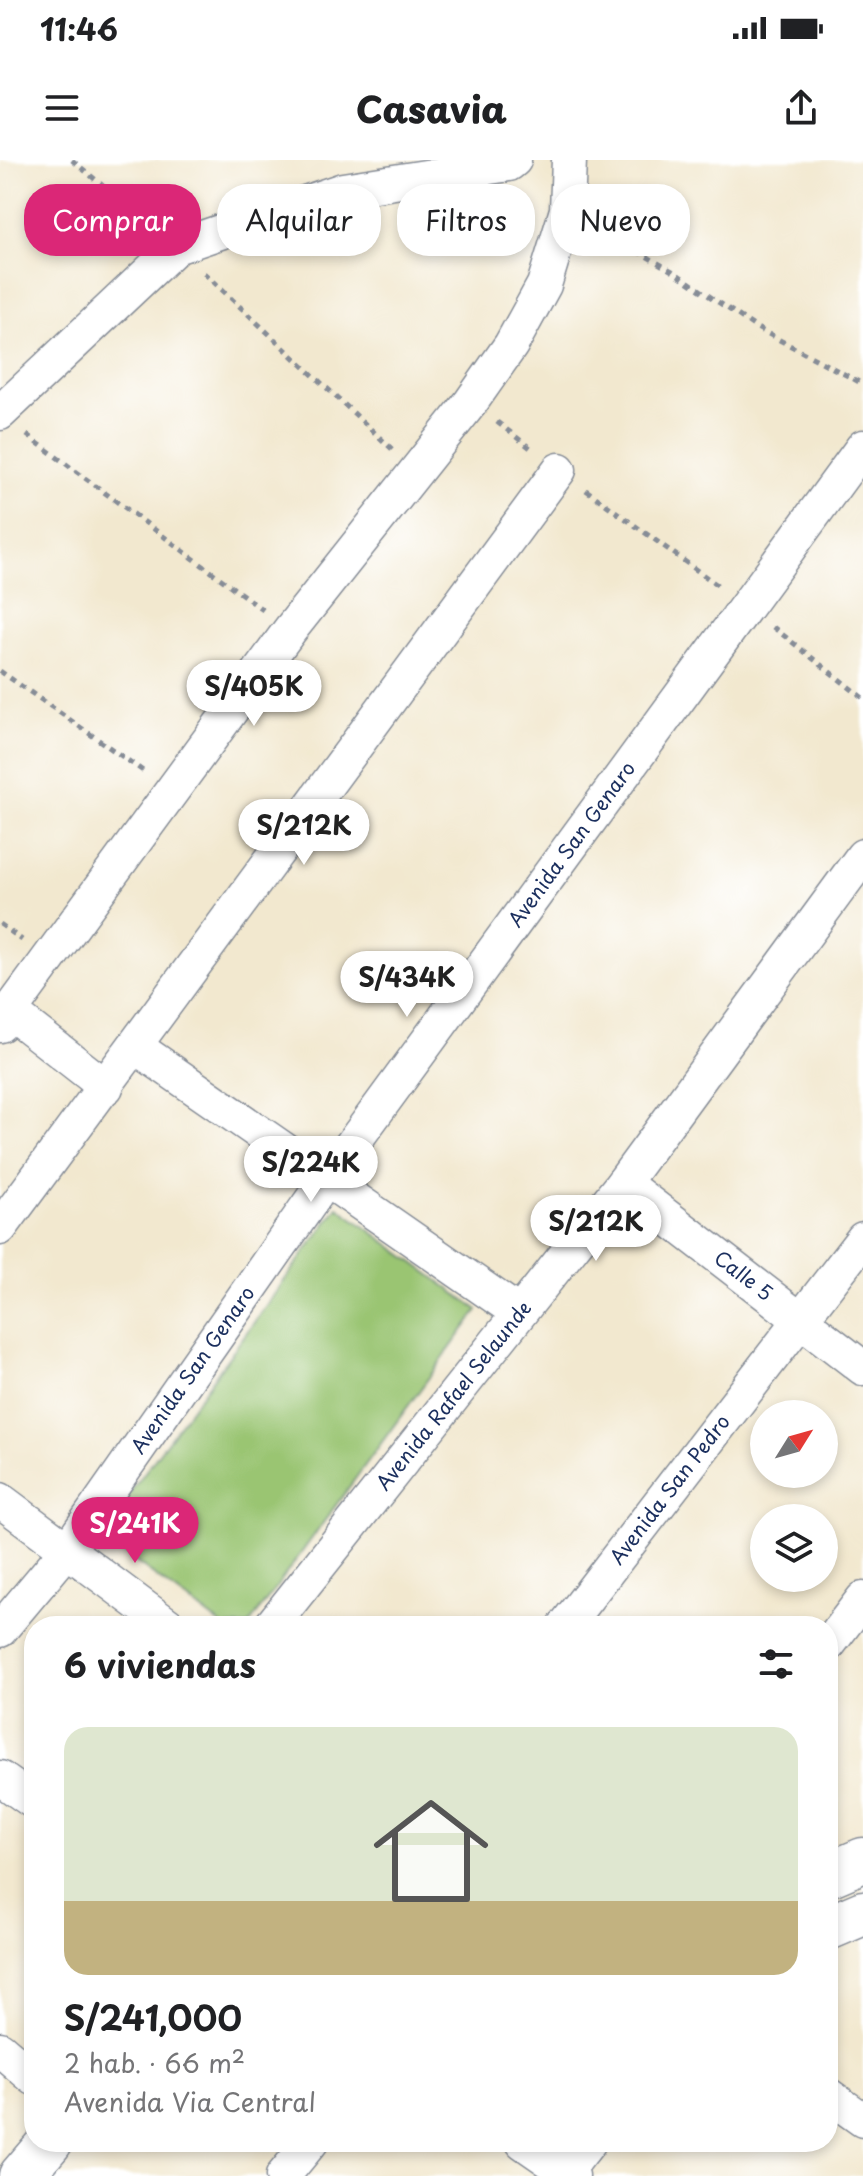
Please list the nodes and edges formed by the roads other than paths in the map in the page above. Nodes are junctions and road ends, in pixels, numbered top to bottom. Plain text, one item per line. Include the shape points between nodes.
1 (569, 160) edge
2 (512, 162) edge
3 (13, 424) edge
4 (863, 447) edge
5 (559, 470) road end
6 (863, 856) edge
7 (5, 1018) edge
8 (136, 1047) junction
9 (106, 1087) junction
10 (326, 1180) junction
11 (623, 1183) junction
12 (0, 1228) edge
13 (863, 1239) edge
14 (519, 1313) junction
15 (802, 1321) junction
16 (863, 1368) edge
17 (0, 1500) edge
18 (67, 1550) junction
19 (863, 1599) edge
20 (156, 1616) edge
21 (279, 1616) edge
22 (573, 1616) edge
23 (0, 1630) edge
24 (838, 1632) edge
25 (0, 1778) edge
26 (24, 1795) edge
27 (863, 1860) edge
28 (838, 1871) edge
29 (863, 1913) edge
30 (838, 1924) edge
31 (0, 2049) edge
32 (24, 2069) edge
33 (838, 2102) edge
34 (863, 2120) edge
35 (41, 2152) edge
36 (303, 2152) edge
37 (536, 2152) edge
38 (582, 2152) edge
39 (566, 2174) edge
40 (21, 2176) edge
41 (283, 2176) edge

1 - 7 street via 567,210 544,285 511,345 290,630
2 - 3 street via 343,190 176,247
4 - 10 street, Avenida San Genaro
5 - 8 street
6 - 11 street, Avenida Rafael Selaunde
7 - 9 street
8 - 9 street
8 - 10 street
9 - 12 street
10 - 14 street
10 - 18 street, Avenida San Genaro
11 - 14 street, Avenida Rafael Selaunde
11 - 15 street, Calle 5
13 - 15 street, Avenida San Pedro
14 - 21 street, Avenida Rafael Selaunde
15 - 16 street, Calle 5
15 - 22 street, Avenida San Pedro
17 - 18 street
18 - 20 street
18 - 23 street, Avenida San Genaro
19 - 24 street
25 - 26 street
27 - 28 street
29 - 30 street
31 - 32 street
33 - 34 street
35 - 40 street
36 - 41 street
37 - 39 street
38 - 39 street

